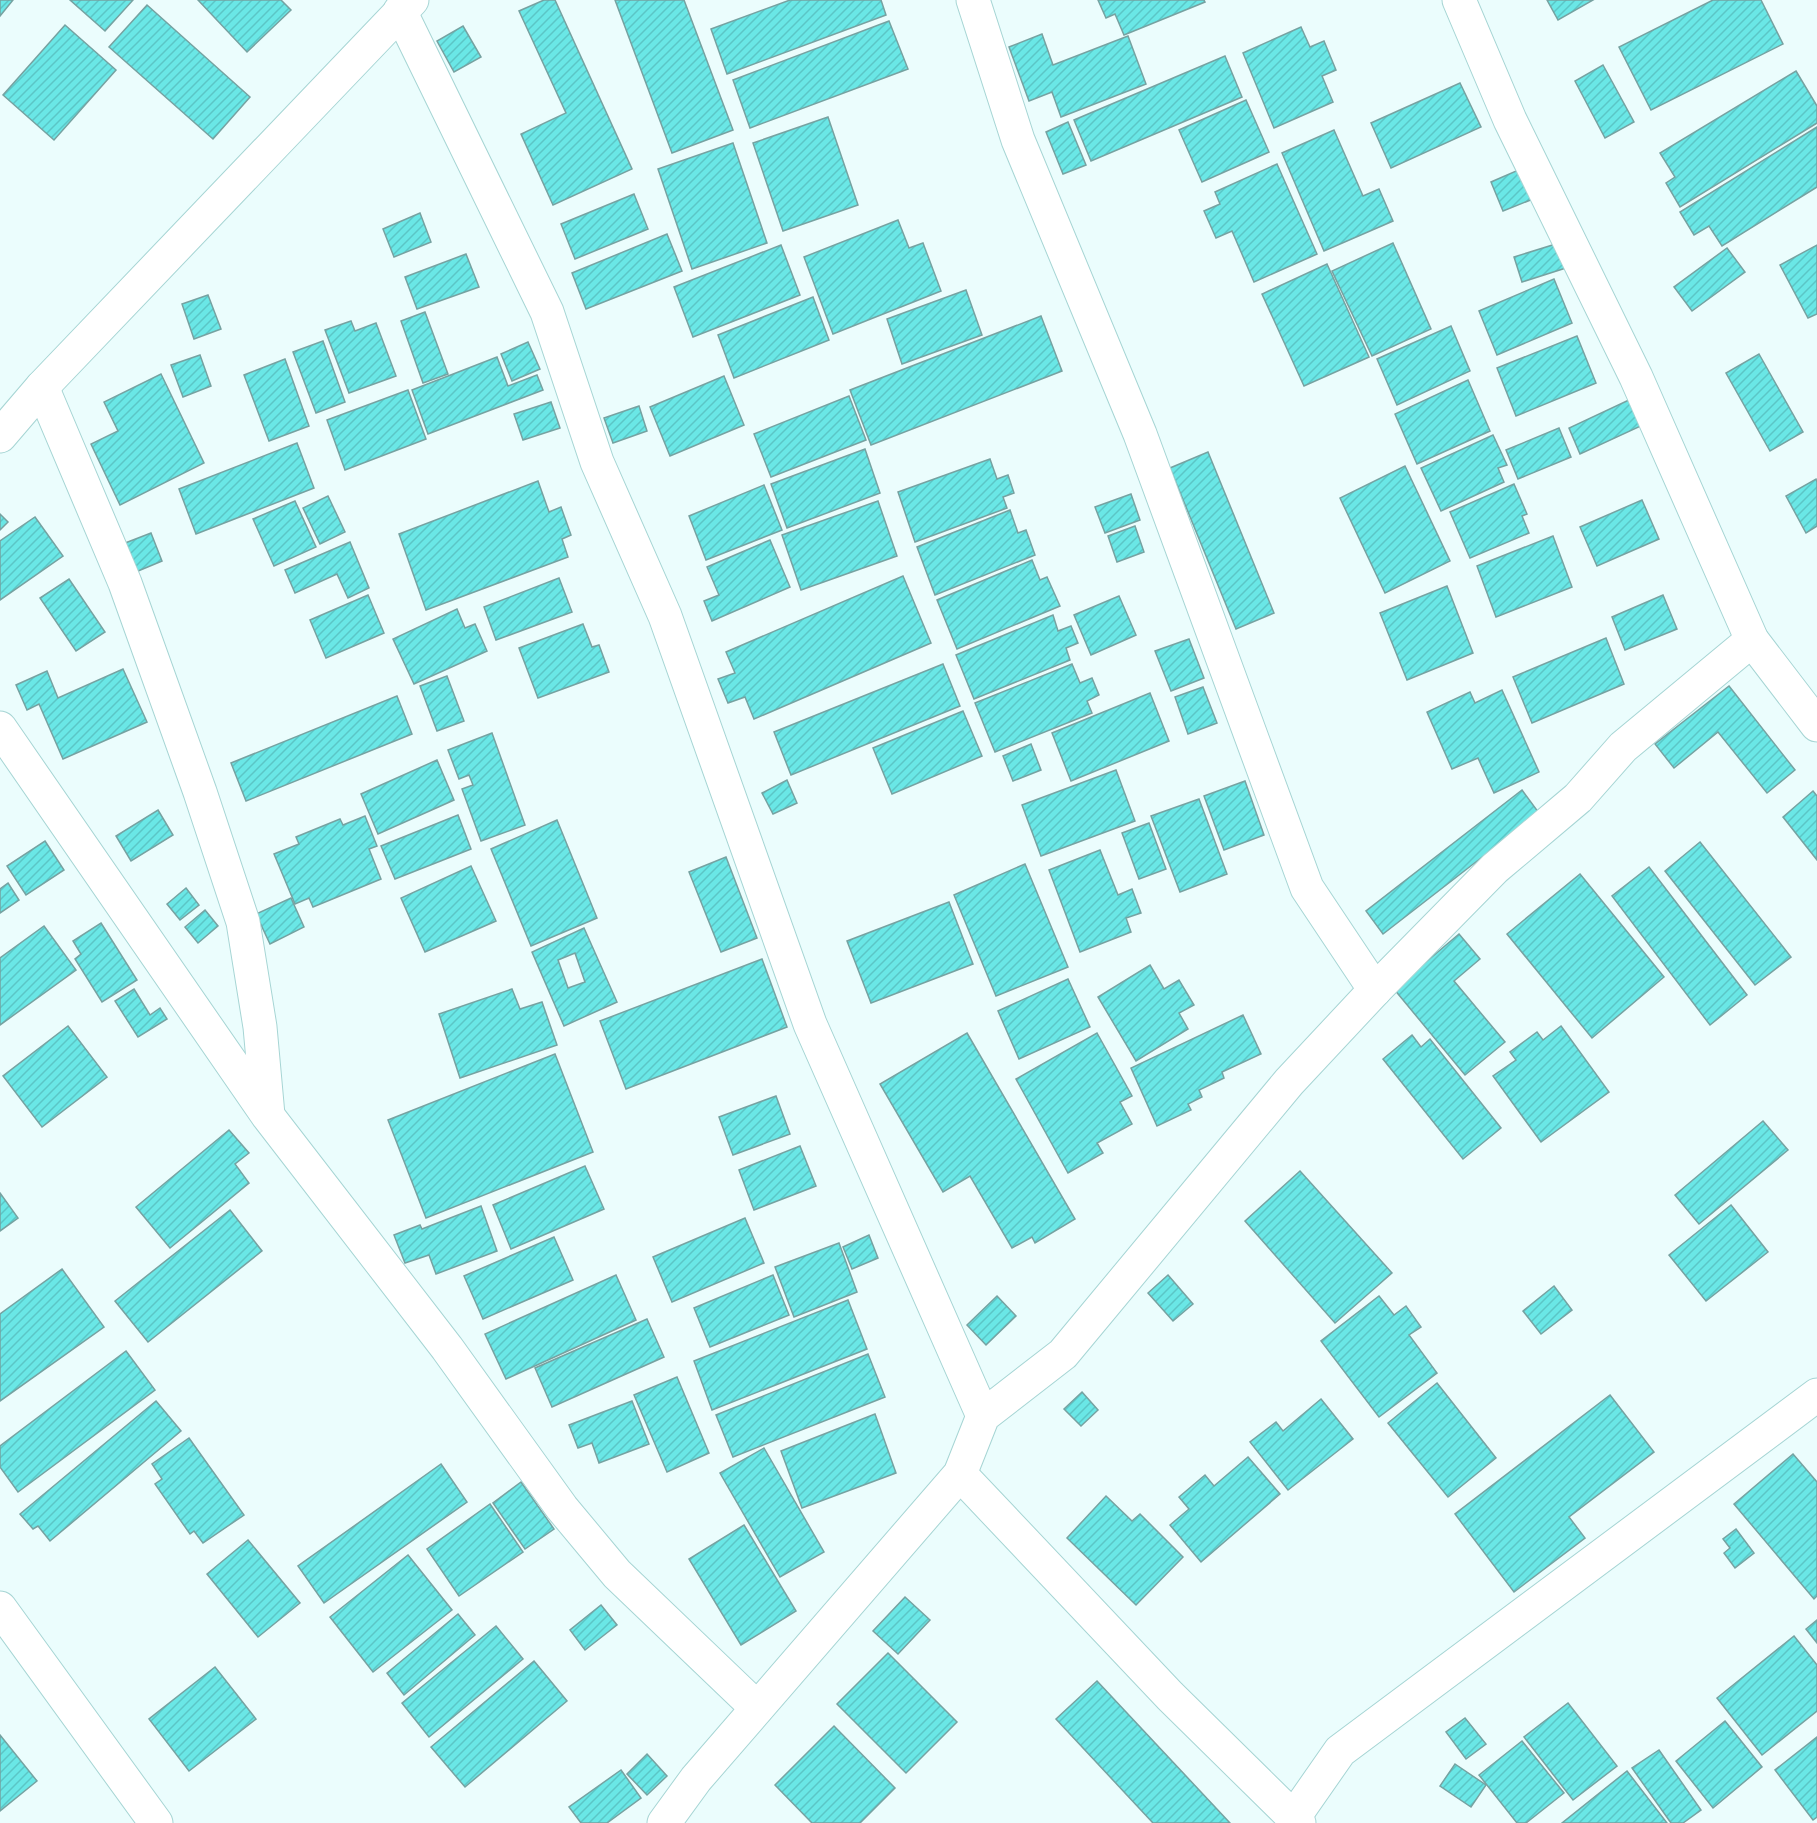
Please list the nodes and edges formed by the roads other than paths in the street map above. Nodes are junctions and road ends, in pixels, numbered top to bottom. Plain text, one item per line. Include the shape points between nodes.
1 (972, 0) edge
2 (1459, 0) edge
3 (406, 6) edge
4 (42, 387) junction
5 (0, 436) edge
6 (1752, 640) junction
7 (1817, 725) edge
8 (0, 729) edge
9 (1375, 990) junction
10 (268, 1116) junction
11 (1817, 1395) edge
12 (983, 1416) junction
13 (960, 1474) junction
14 (0, 1608) edge
15 (757, 1708) junction
16 (1297, 1820) edge
17 (156, 1823) edge
18 (664, 1823) edge

1 - 9 street via 1018,140 1140,434 1306,888
2 - 6 street via 1510,120 1636,377
3 - 4 street
3 - 12 street via 547,312 597,462 665,616 810,1024
4 - 5 street
4 - 10 street via 125,583 243,922 260,1027
6 - 7 street
6 - 9 street via 1623,747 1578,798 1495,868
8 - 10 street
9 - 12 street via 1289,1082 1063,1354
10 - 15 street via 447,1348 562,1508 617,1574
11 - 16 street via 1340,1751
12 - 13 street
13 - 15 street
13 - 16 street via 1170,1696
14 - 17 street
15 - 18 street

